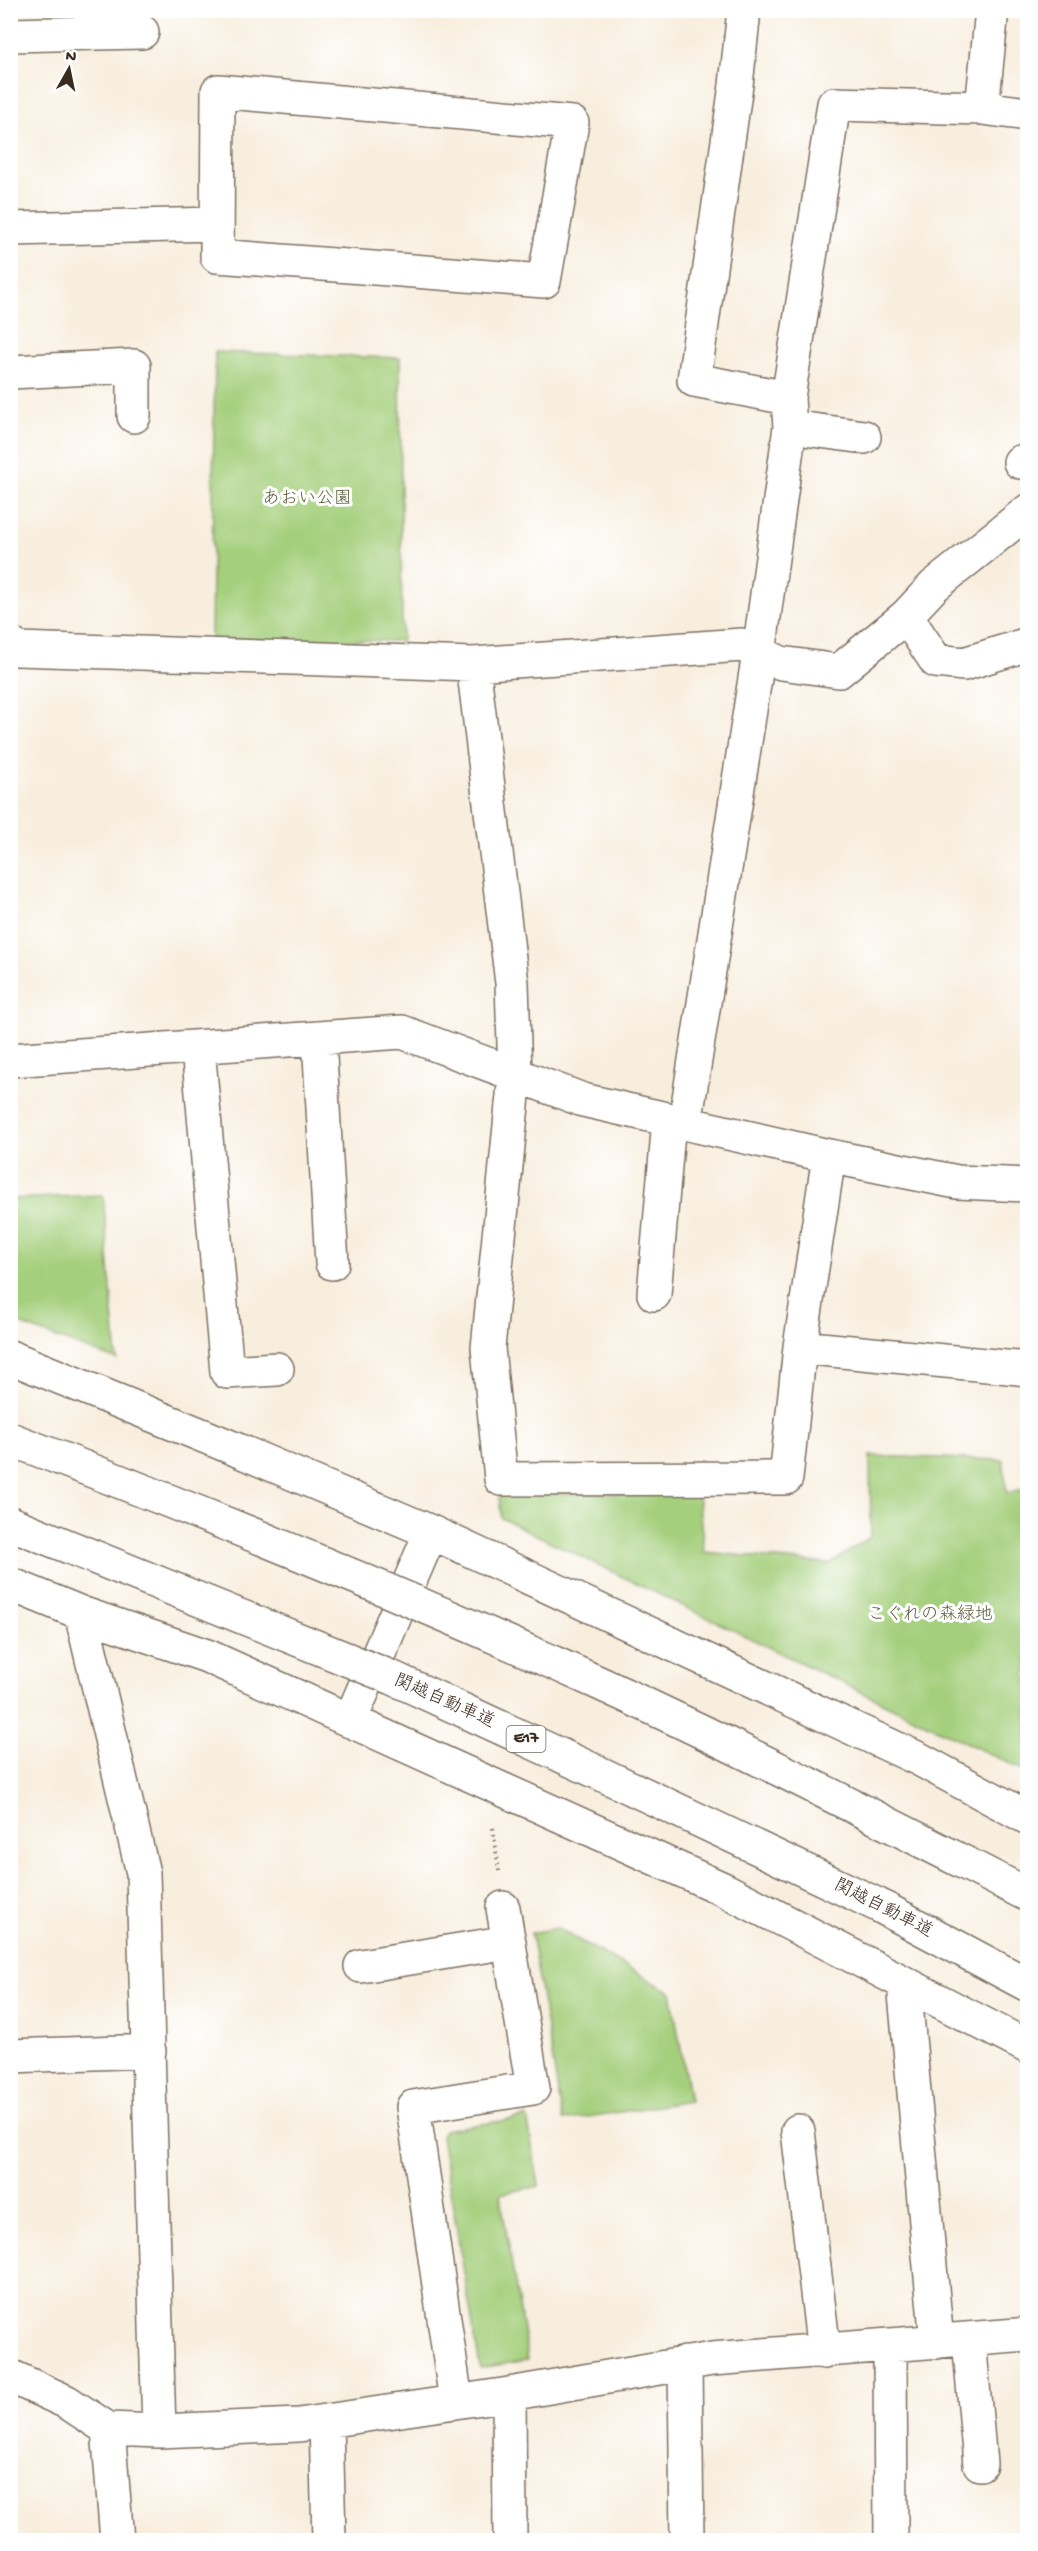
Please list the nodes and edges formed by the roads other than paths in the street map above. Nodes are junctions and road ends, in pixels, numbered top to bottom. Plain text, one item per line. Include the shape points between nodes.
1 (744, 10) edge
2 (992, 10) edge
3 (142, 32) dead end
4 (10, 35) edge
5 (982, 108) junction
6 (1028, 114) edge
7 (216, 224) junction
8 (10, 229) edge
9 (10, 372) edge
10 (789, 413) junction
11 (134, 416) dead end
12 (864, 437) dead end
13 (1028, 511) edge
14 (906, 616) junction
15 (10, 643) edge
16 (1028, 644) edge
17 (759, 653) junction
18 (473, 664) junction
19 (319, 1039) junction
20 (198, 1048) junction
21 (10, 1060) edge
22 (515, 1075) junction
23 (676, 1122) junction
24 (829, 1156) junction
25 (1028, 1185) edge
26 (332, 1263) dead end
27 (654, 1294) dead end
28 (801, 1347) junction
29 (10, 1358) edge
30 (277, 1368) dead end
31 (1028, 1369) edge
32 (10, 1439) edge
33 (10, 1523) edge
34 (431, 1532) junction
35 (10, 1584) edge
36 (81, 1613) junction
37 (350, 1721) junction
38 (1028, 1818) edge
39 (1028, 1895) edge
40 (503, 1908) dead end
41 (509, 1942) junction
42 (362, 1966) dead end
43 (904, 1983) junction
44 (1028, 1985) edge
45 (1028, 2047) edge
46 (148, 2051) junction
47 (10, 2056) edge
48 (798, 2131) dead end
49 (1028, 2334) edge
50 (969, 2339) junction
51 (937, 2342) junction
52 (890, 2347) junction
53 (824, 2352) junction
54 (685, 2363) junction
55 (10, 2376) edge
56 (509, 2394) junction
57 (456, 2401) junction
58 (326, 2421) junction
59 (108, 2429) junction
60 (159, 2431) junction
61 (980, 2464) dead end
62 (117, 2541) edge
63 (329, 2541) edge
64 (510, 2541) edge
65 (687, 2541) edge
66 (891, 2541) edge

1 - 10 main road via 694,380
2 - 5 main road
3 - 4 main road
5 - 6 main road
5 - 10 main road via 834,104
7 - 7 main road via 218,91 572,123 544,281 217,256
7 - 8 main road
9 - 11 main road via 134,366
10 - 12 main road
10 - 17 main road
13 - 14 main road via 934,586
14 - 16 main road via 936,661 964,664
14 - 17 main road via 839,671 781,663
15 - 18 main road via 17,649
17 - 18 main road via 742,645
17 - 23 main road
18 - 22 main road via 512,983
19 - 20 main road
19 - 22 main road via 402,1032
19 - 26 main road
20 - 21 main road
20 - 30 main road via 227,1372
22 - 23 main road via 583,1100
22 - 28 main road via 488,1348 501,1479 786,1478
23 - 24 main road
23 - 27 main road
24 - 25 main road via 957,1182
24 - 28 main road
28 - 31 main road
29 - 34 main road
32 - 39 main road, bridge via 323,1564 601,1684 823,1790
33 - 44 main road, 関越自動車道 / E17, bridge via 393,1678 878,1905
34 - 37 main road
34 - 38 main road via 919,1759
35 - 36 main road
36 - 37 main road via 207,1656
36 - 46 main road via 144,1873
37 - 43 main road via 723,1889
40 - 41 main road
41 - 42 main road
41 - 57 main road via 532,2088 413,2107
43 - 45 main road
43 - 51 main road
46 - 47 main road
46 - 60 main road
48 - 53 main road
49 - 50 main road
50 - 51 main road
50 - 61 main road
51 - 52 main road
52 - 53 main road
52 - 66 main road
53 - 54 main road
54 - 56 main road
54 - 65 main road
55 - 59 main road via 67,2402
56 - 57 main road
56 - 64 main road
57 - 58 main road
58 - 60 main road
58 - 63 main road
59 - 60 main road
59 - 62 main road

